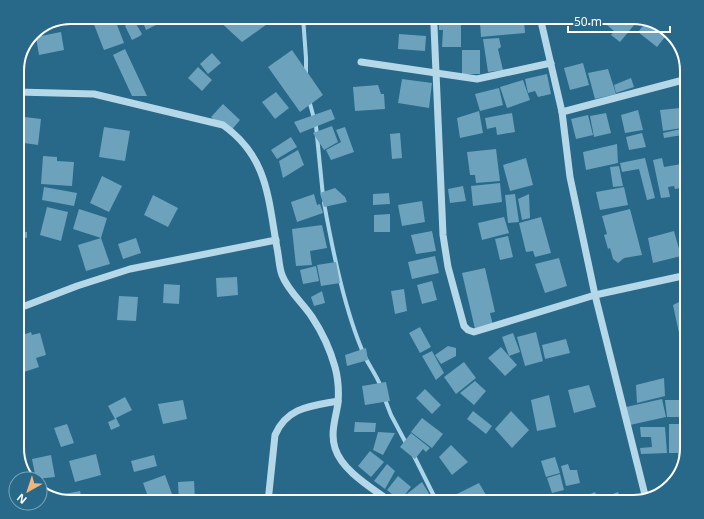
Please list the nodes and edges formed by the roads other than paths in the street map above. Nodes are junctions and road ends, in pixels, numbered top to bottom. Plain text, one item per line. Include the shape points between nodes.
1 (542, 24) edge
2 (434, 26) dead end
3 (361, 62) dead end
4 (551, 63) junction
5 (436, 74) junction
6 (680, 81) edge
7 (24, 92) edge
8 (562, 112) junction
9 (276, 240) junction
10 (680, 277) edge
11 (595, 295) junction
12 (24, 305) edge
13 (338, 401) junction
14 (645, 493) edge
15 (269, 495) edge
16 (382, 495) edge

1 - 4 street
2 - 5 street
3 - 5 street
4 - 5 street via 477,79
4 - 8 street
5 - 11 street via 443,235 448,267 464,326 474,332
6 - 8 street
7 - 9 street via 94,94 223,125 247,146 258,162 264,178
8 - 11 street via 570,177
9 - 12 street via 130,269
9 - 13 street via 282,277 312,318 329,349 338,384
10 - 11 street
11 - 14 street
13 - 15 street via 304,408 290,415 279,425 275,436
13 - 16 street via 333,431 334,448 352,471

